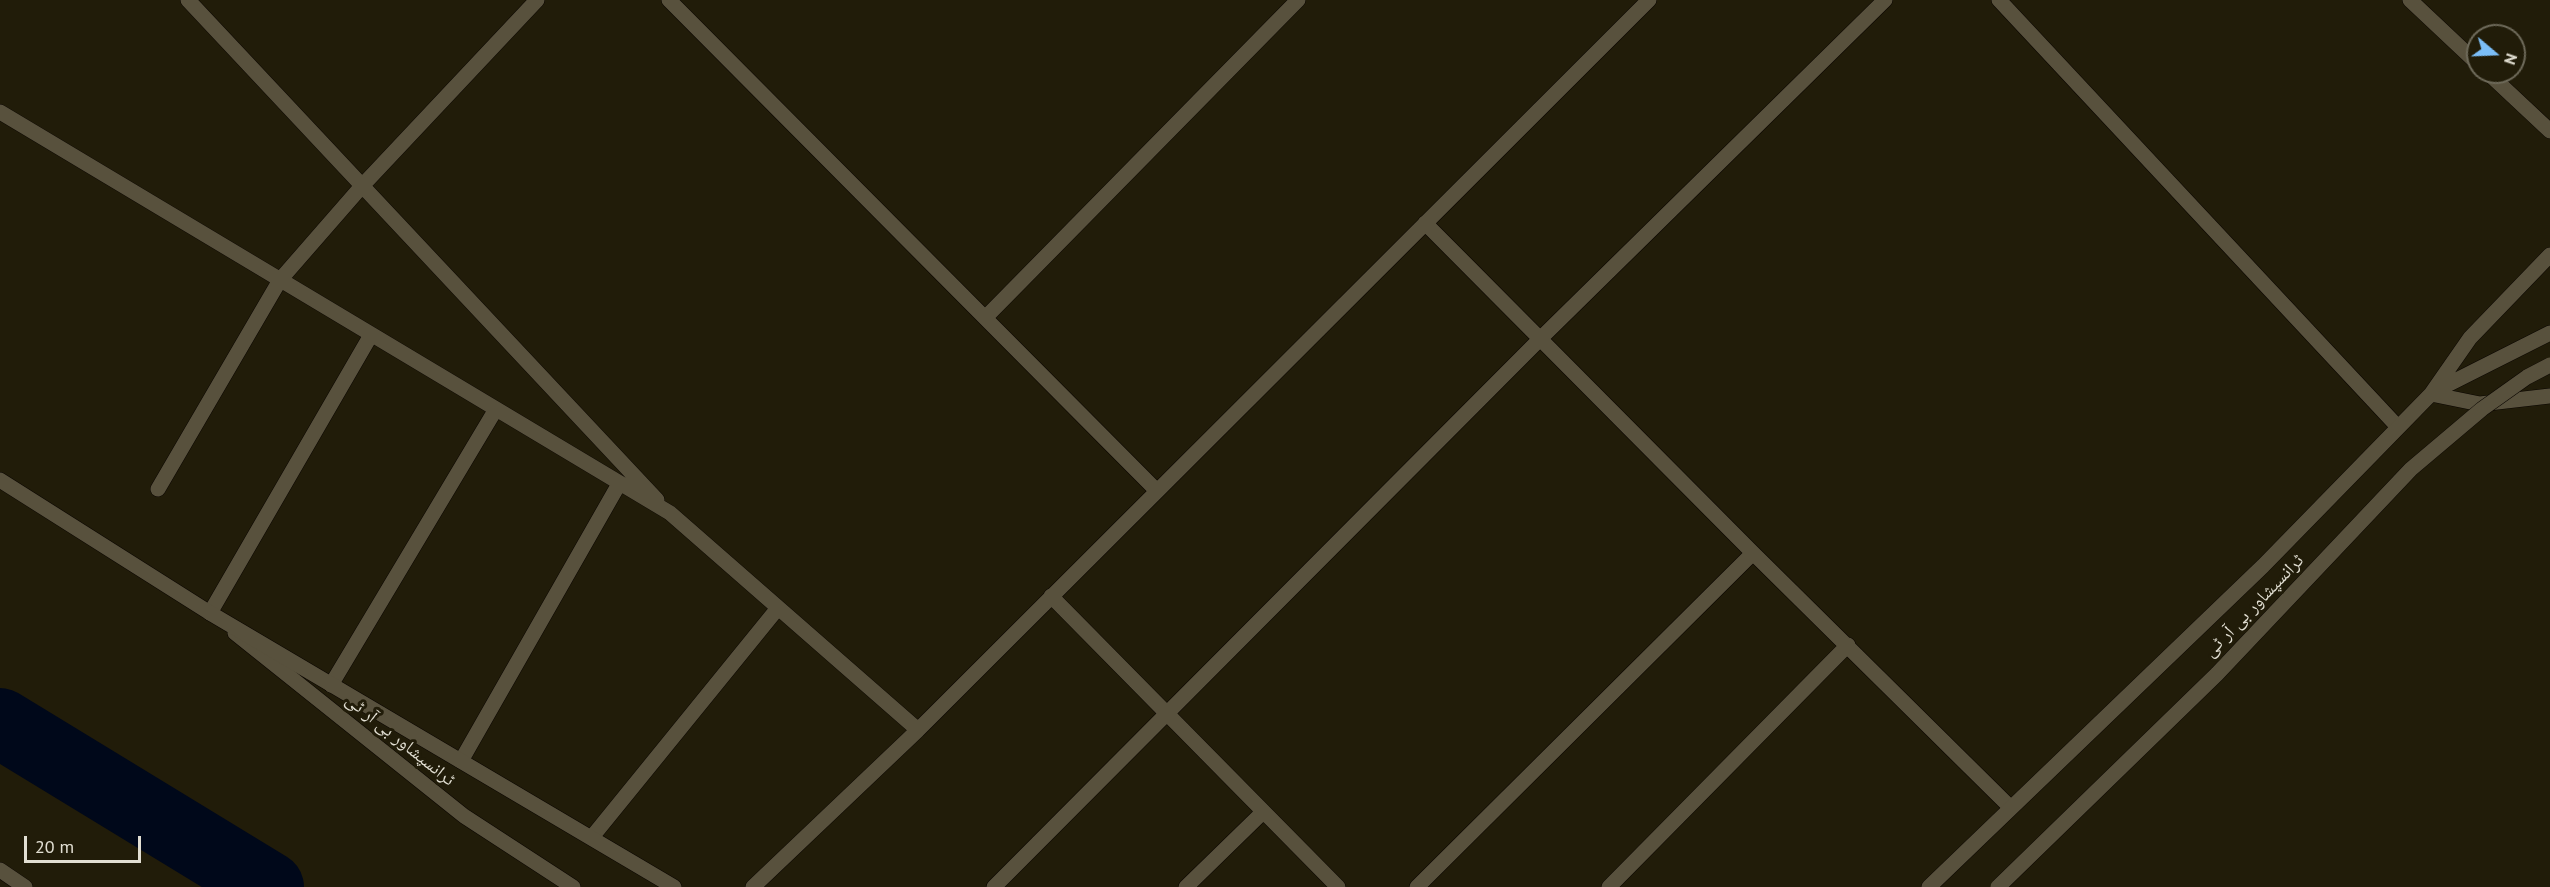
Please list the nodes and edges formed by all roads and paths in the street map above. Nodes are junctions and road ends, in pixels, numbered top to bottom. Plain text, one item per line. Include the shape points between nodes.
1 (188, 0) edge
2 (537, 0) edge
3 (669, 0) edge
4 (1298, 0) edge
5 (1649, 0) edge
6 (1885, 0) edge
7 (1999, 0) edge
8 (2410, 0) edge
9 (2466, 53) edge
10 (2500, 84) edge
11 (0, 112) edge
12 (2550, 131) edge
13 (362, 186) junction
14 (1425, 223) junction
15 (2550, 255) edge
16 (280, 279) junction
17 (985, 318) junction
18 (2550, 333) edge
19 (371, 335) junction
20 (1540, 339) junction
21 (2550, 365) edge
22 (2431, 394) junction
23 (2550, 396) edge
24 (496, 409) junction
25 (2397, 426) junction
26 (0, 480) edge
27 (619, 483) junction
28 (158, 489) dead end
29 (1157, 491) junction
30 (670, 513) junction
31 (1753, 553) junction
32 (1051, 596) junction
33 (778, 608) junction
34 (210, 613) junction
35 (1848, 645) junction
36 (331, 684) junction
37 (1166, 714) junction
38 (918, 730) junction
39 (462, 761) junction
40 (2010, 807) junction
41 (1262, 813) junction
42 (592, 837) junction
43 (0, 870) edge
44 (25, 887) edge
45 (573, 887) edge
46 (674, 887) edge
47 (753, 887) edge
48 (994, 887) edge
49 (1186, 887) edge
50 (1338, 887) edge
51 (1417, 887) edge
52 (1609, 887) edge
53 (1929, 887) edge
54 (1998, 887) edge

1 - 13 street
2 - 13 street
3 - 17 street
4 - 17 street
5 - 14 street
6 - 20 street
7 - 25 street
8 - 9 street
10 - 12 street
11 - 16 street
13 - 16 street
13 - 30 street
14 - 20 street
14 - 29 street
15 - 22 street via 2470,338
16 - 19 street
16 - 28 street
17 - 29 street
18 - 22 street
19 - 24 street
19 - 34 street
20 - 31 street
20 - 37 street
21 - 54 street, ٹرانسپشاور بی آر ٹی, bridge via 2481,409 2411,469 2217,674
22 - 23 street via 2480,404
22 - 25 street
24 - 27 street
24 - 36 street
25 - 40 street via 2263,566
26 - 34 street
27 - 30 street
27 - 39 street
29 - 32 street
30 - 33 street
31 - 35 street
31 - 51 street
32 - 37 street
32 - 38 street
33 - 38 street
33 - 42 street
34 - 36 street
34 - 45 street, ٹرانسپشاور بی آر ٹی via 464,816
35 - 40 street
35 - 52 street
36 - 39 street
37 - 41 street
37 - 48 street
38 - 47 street
39 - 42 street
40 - 53 street
41 - 49 street
41 - 50 street
42 - 46 street
43 - 44 street

